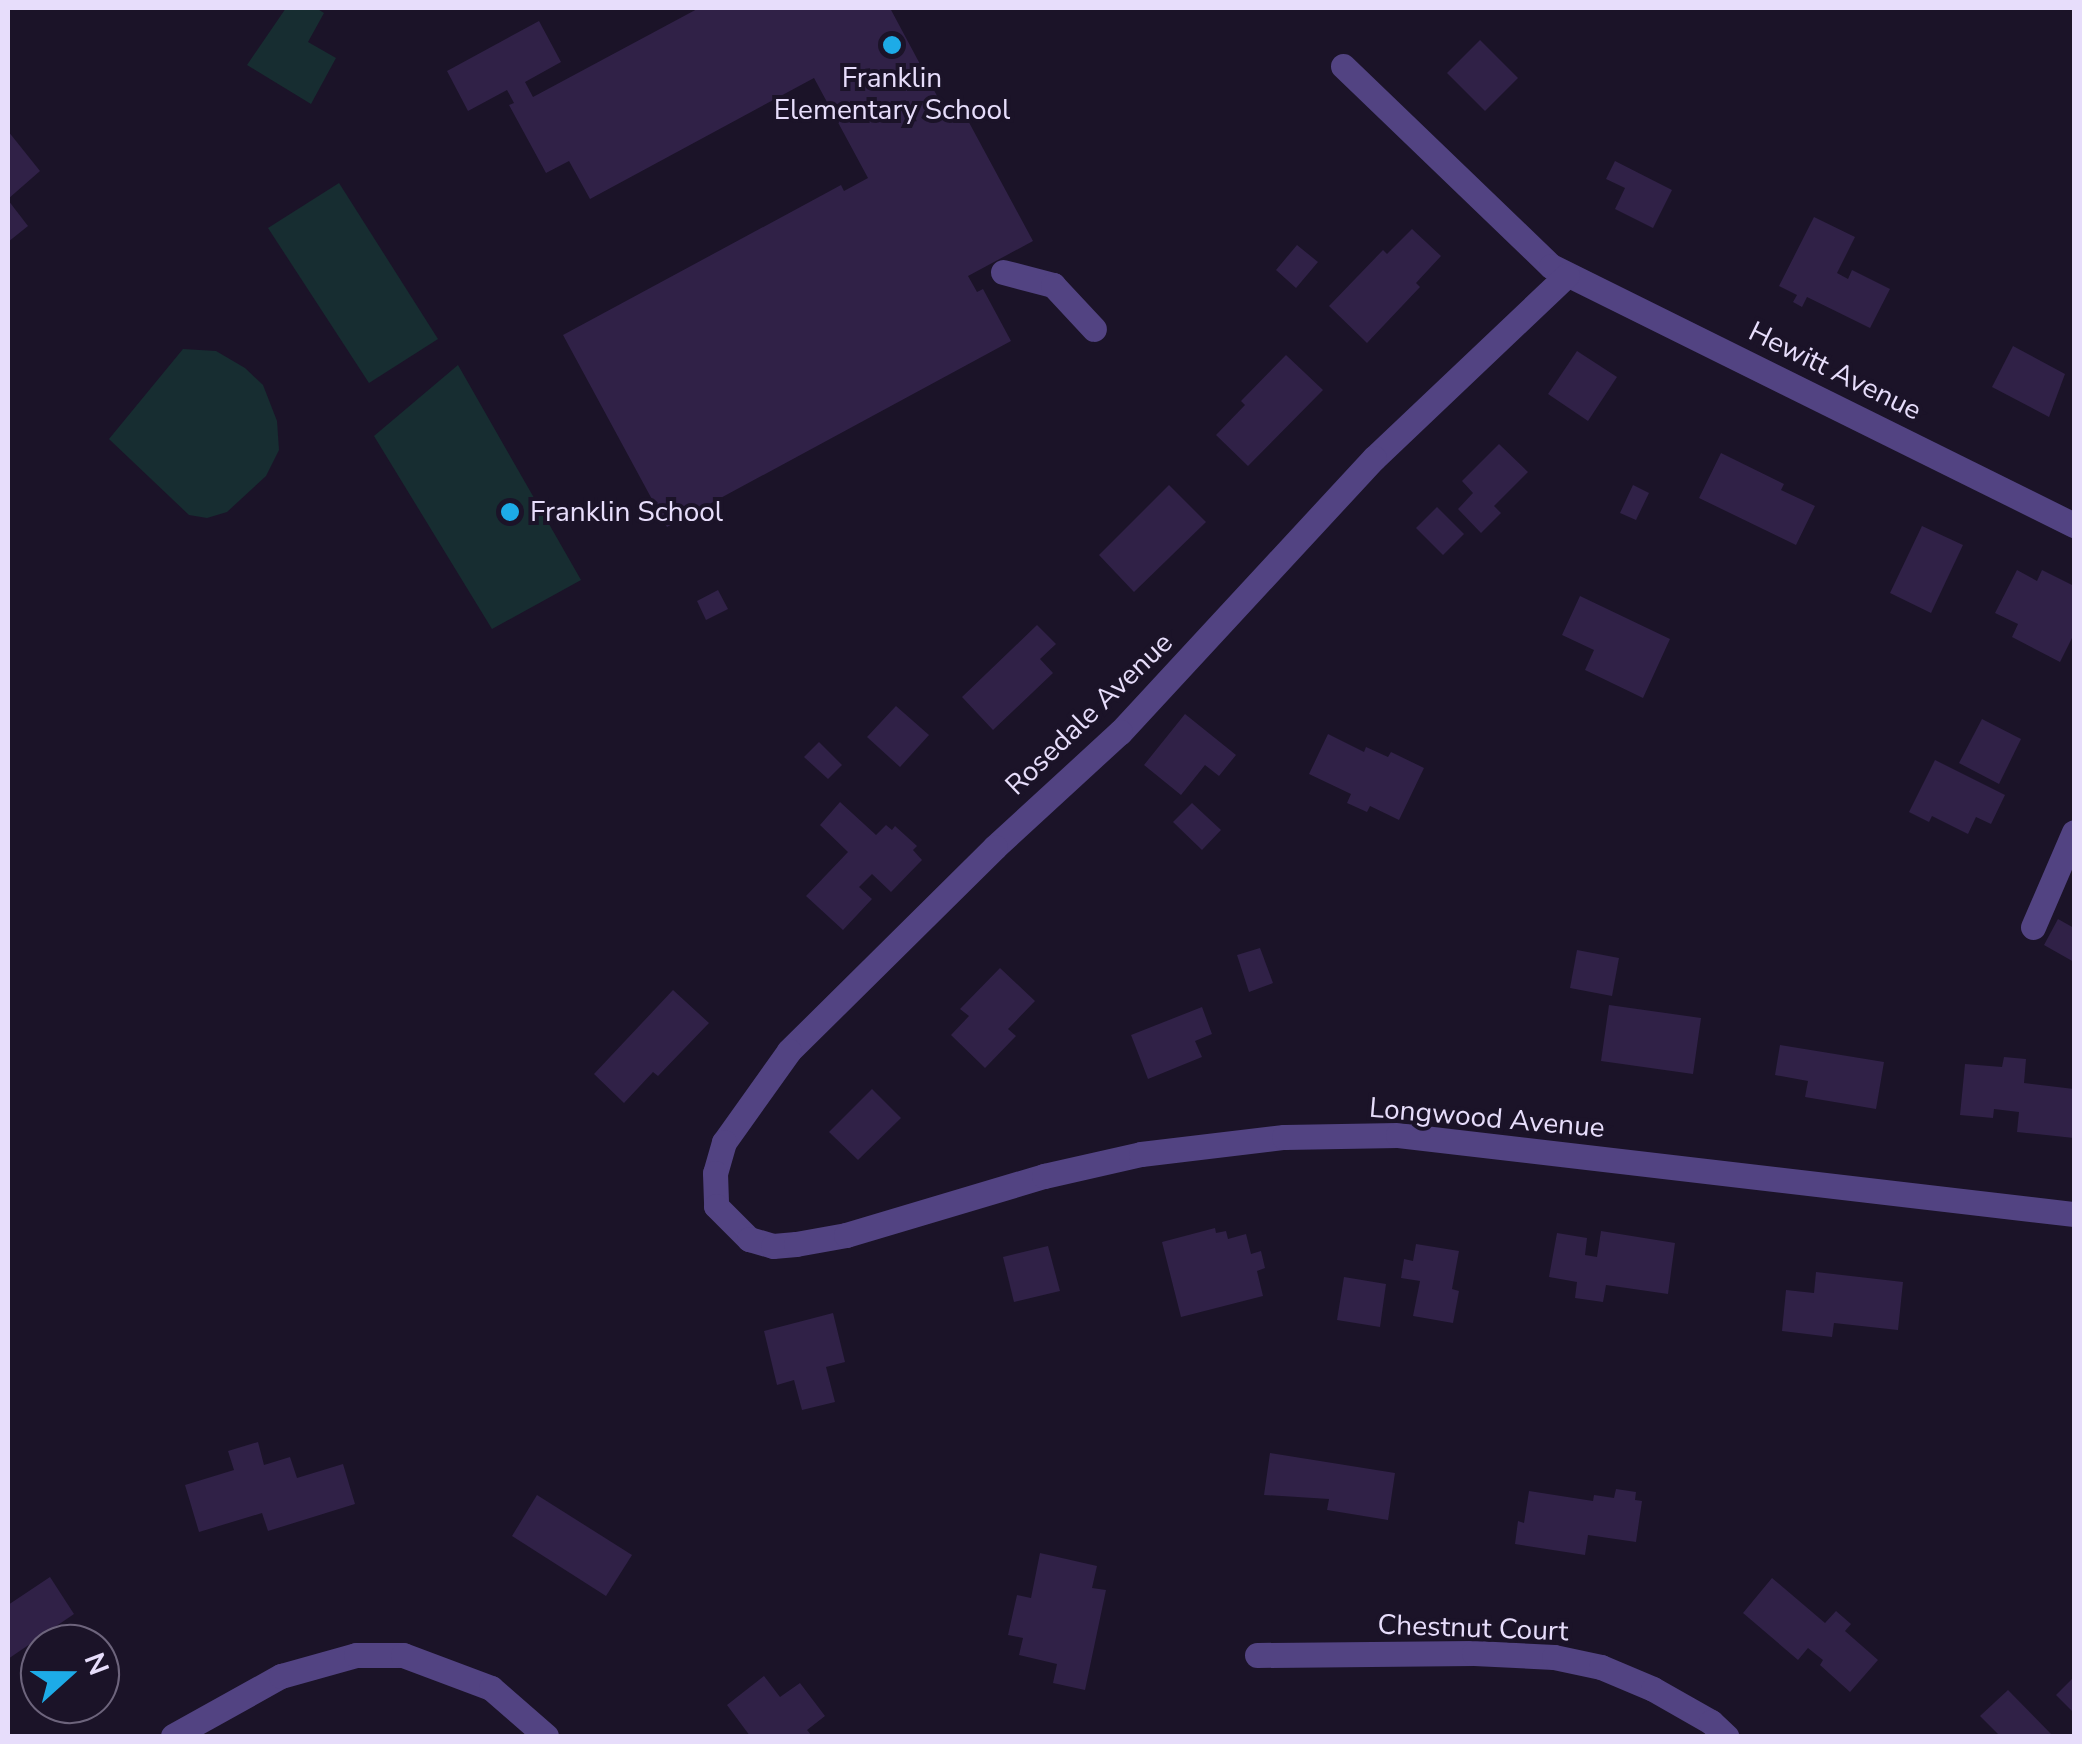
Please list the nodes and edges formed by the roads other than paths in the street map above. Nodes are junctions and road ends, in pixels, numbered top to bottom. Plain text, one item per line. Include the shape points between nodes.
1 (1344, 66) dead end
2 (1004, 272) dead end
3 (1567, 275) junction
4 (1094, 329) dead end
5 (2074, 525) edge
6 (2074, 832) edge
7 (2033, 926) dead end
8 (2074, 1214) edge
9 (729, 1224) joint
10 (1257, 1654) dead end
11 (173, 1736) edge
12 (546, 1736) edge
13 (1726, 1736) edge

1 - 3 street, Hewitt Avenue via 1522,242
2 - 4 street via 1054,285
3 - 5 street, Hewitt Avenue
3 - 9 street, Rosedale Avenue via 1374,458 1120,732 789,1051 724,1142 714,1189
6 - 7 street
8 - 9 street, Longwood Avenue via 1398,1135 1284,1137 1141,1154 796,1244 749,1239
10 - 13 street, Chestnut Court via 1554,1657 1653,1689
11 - 12 street via 281,1676 356,1655 403,1655 491,1688

